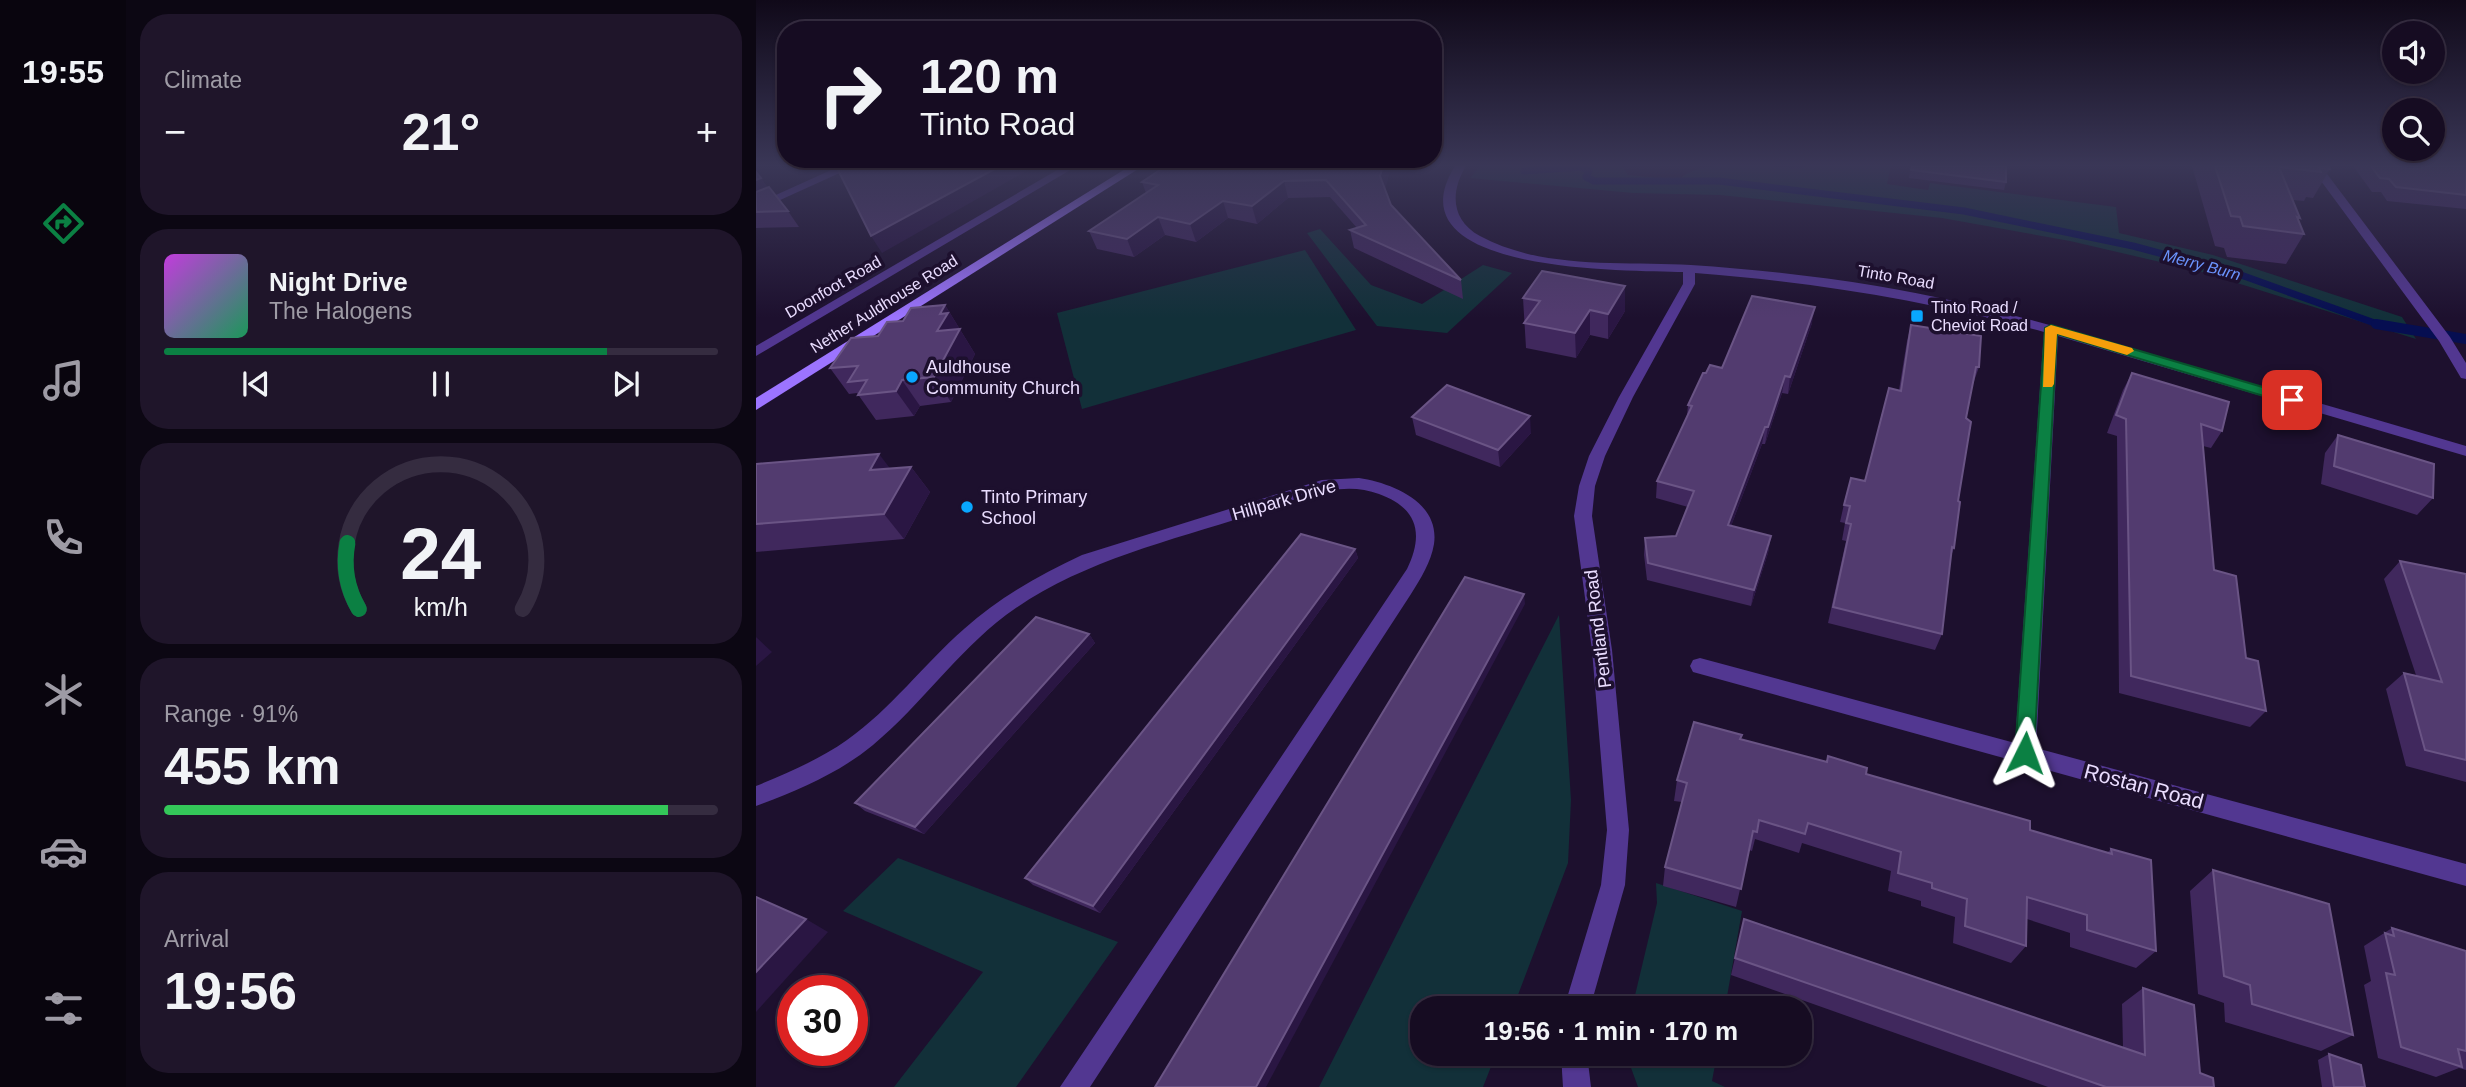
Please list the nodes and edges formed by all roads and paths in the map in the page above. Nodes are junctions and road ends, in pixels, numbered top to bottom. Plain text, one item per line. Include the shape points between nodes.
1 (986, 217) edge
2 (1057, 217) edge
3 (1452, 217) edge
4 (2352, 217) edge
5 (1689, 269) junction
6 (2051, 328) junction
7 (756, 352) edge
8 (2466, 375) edge
9 (756, 405) edge
10 (2466, 451) edge
11 (1700, 666) dead end
12 (2025, 753) junction
13 (756, 796) edge
14 (2466, 875) edge
15 (1581, 996) edge
16 (1575, 1066) edge
17 (1074, 1087) edge
18 (1577, 1087) edge

1 - 7 street, Doonfoot Road
2 - 9 main road, Nether Auldhouse Road
3 - 5 street, Tinto Road via 1475,238 1544,261
4 - 8 street
5 - 6 street, Tinto Road via 1880,291
5 - 15 street, Pentland Road via 1689,284 1626,397 1587,486 1584,516 1618,830 1613,885
6 - 10 street, Tinto Road
6 - 12 street
11 - 12 street, Rostan Road
12 - 14 street, Rostan Road
13 - 17 street, Hillpark Drive via 863,741 991,617 1055,575 1088,560 1321,485 1372,485 1406,500 1426,530 1419,564 1405,589
16 - 18 street

